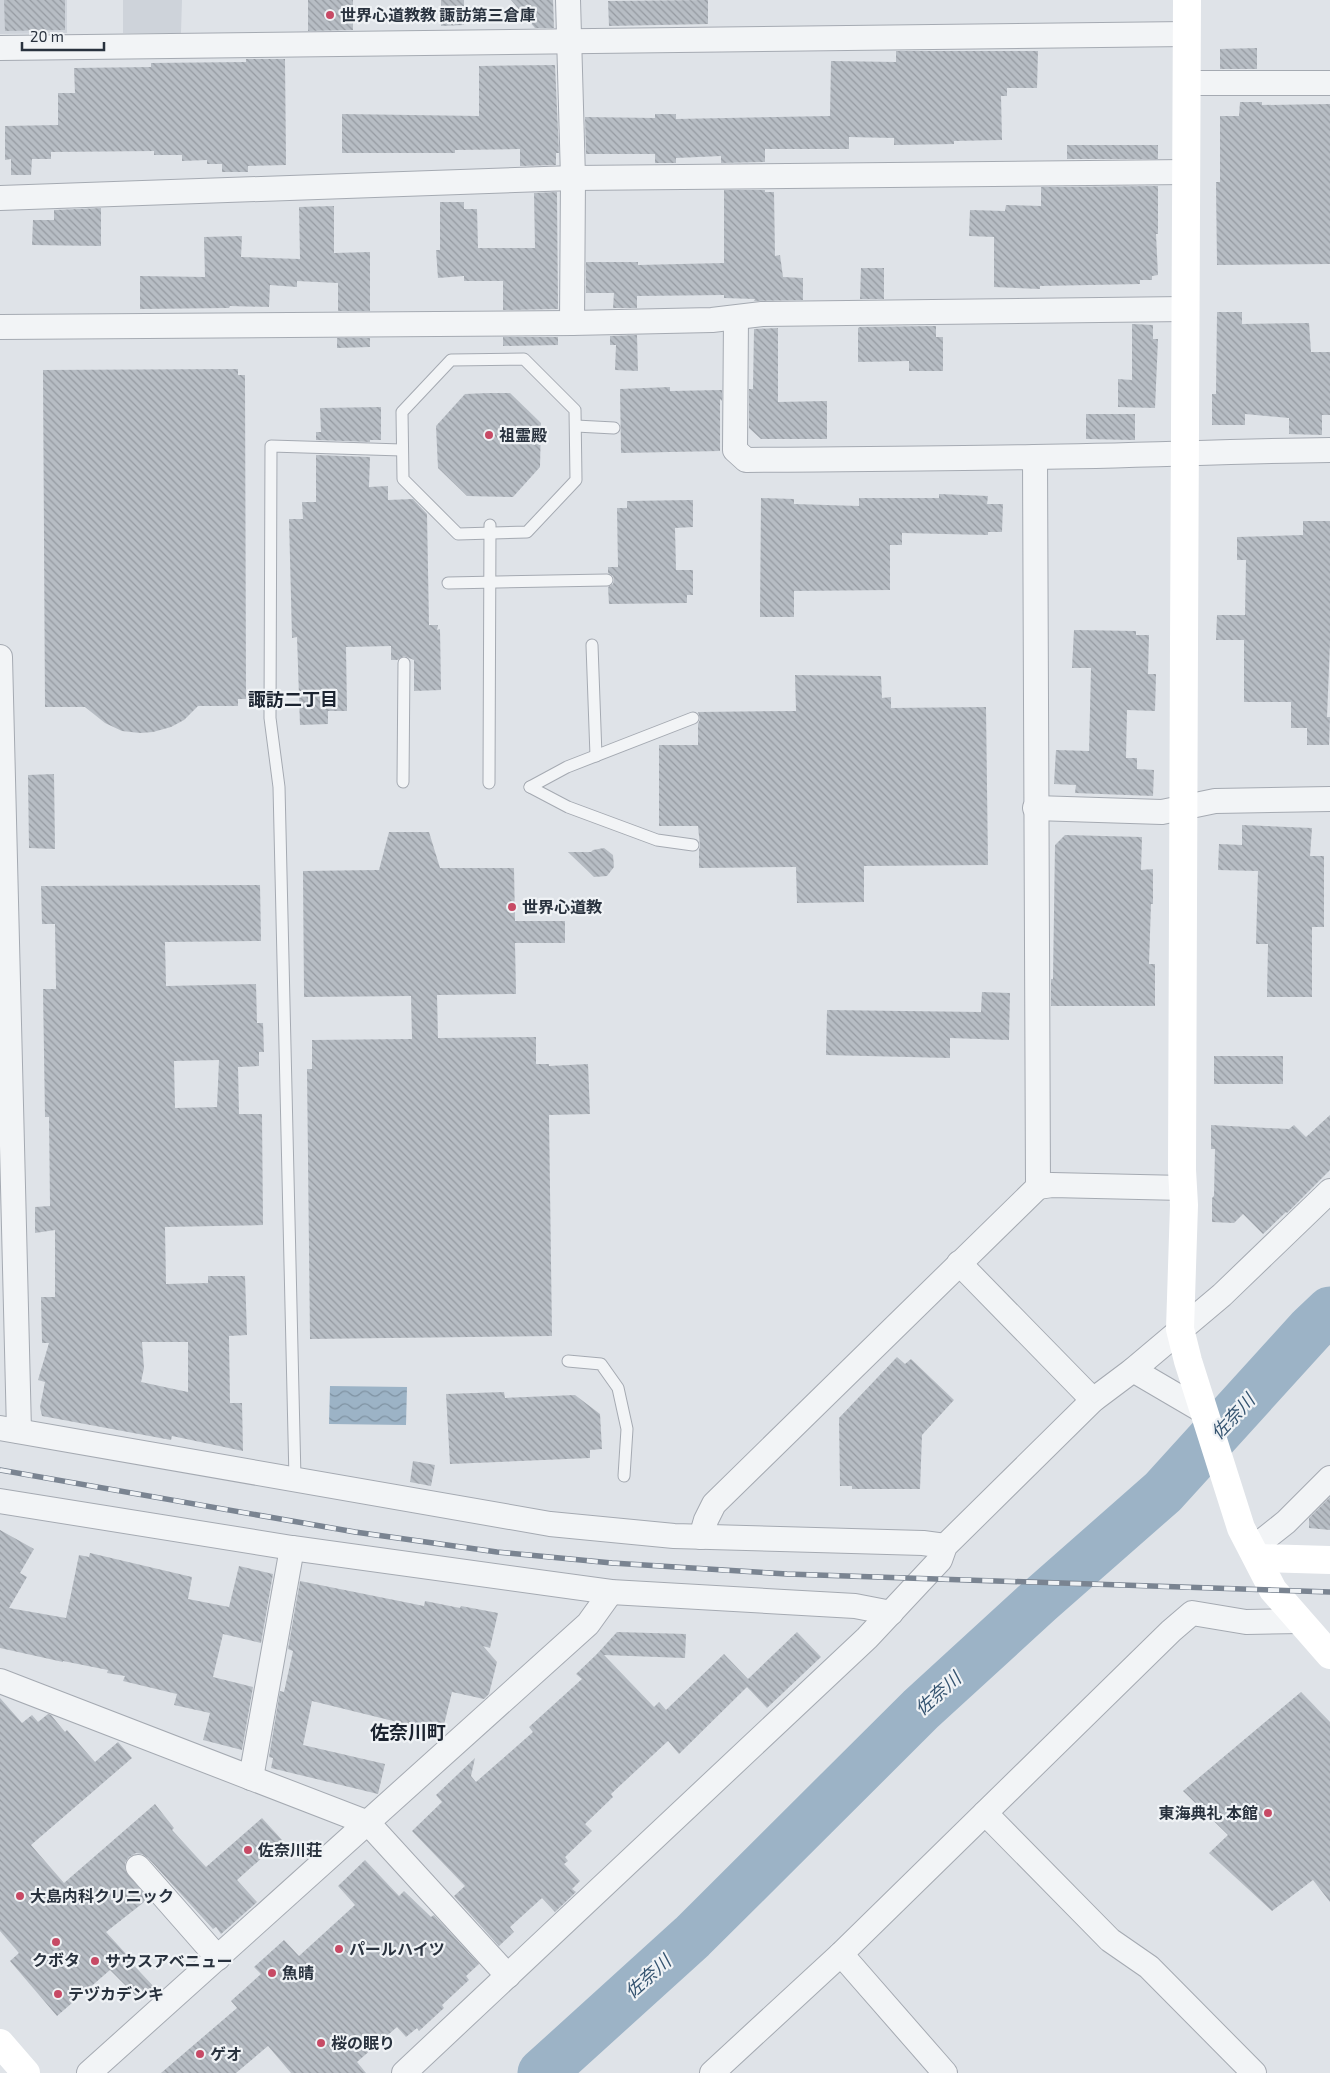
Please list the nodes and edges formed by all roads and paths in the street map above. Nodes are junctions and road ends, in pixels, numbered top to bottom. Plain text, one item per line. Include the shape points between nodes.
1 (568, 0) edge
2 (1187, 0) edge
3 (1187, 34) junction
4 (568, 41) junction
5 (0, 48) edge
6 (1186, 83) junction
7 (1330, 83) edge
8 (1186, 172) junction
9 (573, 178) junction
10 (0, 198) edge
11 (1185, 309) junction
12 (736, 318) junction
13 (572, 323) junction
14 (0, 327) edge
15 (576, 426) junction
16 (614, 428) dead end
17 (402, 450) junction
18 (1330, 450) edge
19 (1184, 454) junction
20 (1034, 458) junction
21 (490, 529) junction
22 (607, 580) dead end
23 (490, 582) junction
24 (448, 583) dead end
25 (592, 645) dead end
26 (0, 657) edge
27 (404, 663) dead end
28 (693, 718) dead end
29 (596, 756) junction
30 (1, 769) edge
31 (403, 782) dead end
32 (489, 783) dead end
33 (1330, 799) edge
34 (1185, 807) junction
35 (1035, 808) junction
36 (693, 846) dead end
37 (3, 911) edge
38 (5, 1045) edge
39 (6, 1182) edge
40 (1038, 1187) junction
41 (1183, 1188) junction
42 (1330, 1191) edge
43 (959, 1263) junction
44 (8, 1326) edge
45 (1180, 1329) junction
46 (568, 1361) dead end
47 (1133, 1370) junction
48 (1093, 1400) junction
49 (1203, 1411) junction
50 (9, 1430) edge
51 (624, 1476) dead end
52 (1330, 1478) edge
53 (295, 1479) junction
54 (0, 1500) edge
55 (701, 1537) junction
56 (945, 1546) junction
57 (292, 1548) junction
58 (1255, 1553) junction
59 (1330, 1560) edge
60 (611, 1592) junction
61 (891, 1613) junction
62 (1302, 1621) junction
63 (1330, 1622) edge
64 (1330, 1655) edge
65 (0, 1681) edge
66 (252, 1778) junction
67 (984, 1813) junction
68 (368, 1823) junction
69 (138, 1867) dead end
70 (841, 1954) junction
71 (218, 1958) junction
72 (508, 1976) junction
73 (0, 2043) edge
74 (26, 2073) edge
75 (89, 2073) edge
76 (404, 2073) edge
77 (712, 2073) edge
78 (945, 2073) edge
79 (1254, 2073) edge

1 - 4 street
2 - 3 street
3 - 4 street
3 - 6 street
4 - 5 street
4 - 9 street
6 - 7 street
6 - 8 street
8 - 9 street
8 - 11 street
9 - 10 street
9 - 13 street
11 - 12 street via 762,314
11 - 19 street
12 - 13 street
12 - 20 street via 735,450 746,460
13 - 14 street
15 - 16 lane
15 - 17 lane via 575,410 524,359 489,363 451,360 402,412
15 - 21 lane via 572,447 576,480 527,532
17 - 21 lane via 402,479 458,534
17 - 53 lane via 271,446 270,718 278,787
18 - 19 street
19 - 20 street
19 - 34 street
20 - 35 street
21 - 23 lane
22 - 23 lane
23 - 24 lane
23 - 32 lane
25 - 29 lane
26 - 30 street
27 - 31 lane
28 - 29 lane
29 - 36 lane via 530,787 568,807 656,840
30 - 37 street
33 - 34 street via 1215,801
34 - 35 street via 1162,812
34 - 41 street
35 - 40 street
37 - 38 street
38 - 39 street
39 - 44 street
40 - 41 street
40 - 43 street
41 - 45 street
42 - 45 street via 1222,1295
43 - 48 street
43 - 55 street via 714,1504
44 - 50 street
45 - 47 street
45 - 49 street
46 - 51 lane via 601,1364 618,1388 627,1429
47 - 48 street
47 - 49 street
48 - 56 street
49 - 58 street via 1241,1528
50 - 53 street
52 - 58 street
53 - 55 street via 550,1524
54 - 57 street
55 - 56 street
56 - 61 street via 940,1560
57 - 60 street
57 - 66 street
58 - 59 street
58 - 62 street via 1274,1590
60 - 61 street via 856,1606
60 - 68 street via 588,1624
61 - 72 street
62 - 63 street
62 - 64 street
62 - 67 street via 1246,1622 1192,1613
65 - 66 street
66 - 68 street
67 - 70 street
67 - 79 street via 1110,1940 1149,1967
68 - 71 street
68 - 72 street
69 - 71 street
70 - 77 street
70 - 78 street
71 - 75 street
72 - 76 street
73 - 74 street

